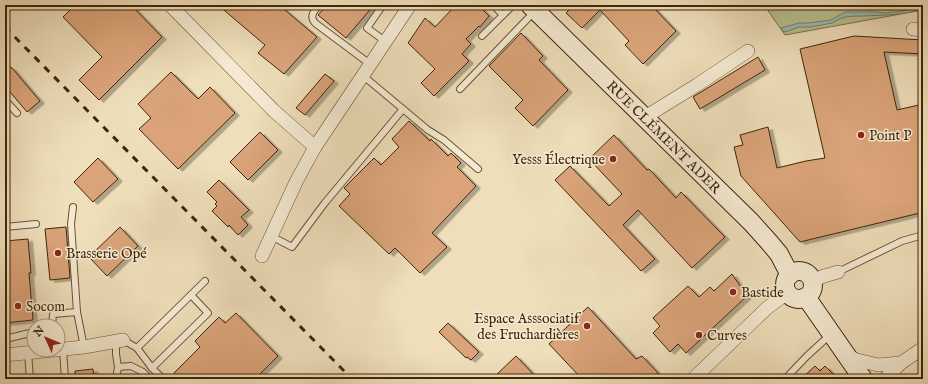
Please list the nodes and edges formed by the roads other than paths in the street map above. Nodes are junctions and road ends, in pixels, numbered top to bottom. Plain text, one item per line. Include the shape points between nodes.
1 (170, 5) edge
2 (318, 5) edge
3 (383, 5) edge
4 (410, 5) edge
5 (493, 5) edge
6 (513, 5) edge
7 (533, 8) edge
8 (503, 15) junction
9 (482, 36) dead end
10 (385, 41) junction
11 (748, 52) dead end
12 (366, 70) junction
13 (460, 89) dead end
14 (5, 100) edge
15 (403, 109) junction
16 (17, 113) dead end
17 (646, 118) junction
18 (315, 147) junction
19 (478, 169) dead end
20 (73, 207) dead end
21 (36, 224) dead end
22 (5, 227) edge
23 (923, 235) edge
24 (271, 236) junction
25 (262, 256) dead end
26 (838, 272) joint
27 (790, 275) junction
28 (205, 281) dead end
29 (809, 289) junction
30 (788, 293) junction
31 (191, 295) junction
32 (77, 312) junction
33 (53, 318) edge
34 (832, 333) junction
35 (26, 334) edge
36 (5, 339) edge
37 (120, 341) junction
38 (84, 347) junction
39 (137, 348) junction
40 (923, 348) edge
41 (66, 350) edge
42 (26, 353) edge
43 (5, 355) edge
44 (848, 356) junction
45 (28, 358) edge
46 (64, 358) edge
47 (901, 363) junction
48 (118, 367) junction
49 (152, 368) junction
50 (30, 379) edge
51 (65, 379) edge
52 (116, 379) edge
53 (150, 379) edge
54 (162, 379) edge
55 (693, 379) edge
56 (785, 379) edge
57 (863, 379) edge
58 (885, 379) edge

1 - 18 street via 274,111
2 - 12 lane via 313,12 312,20
3 - 10 lane via 367,28
4 - 10 street
5 - 8 lane
6 - 8 lane
7 - 13 lane
7 - 17 street, RUE CLÉMENT ADER
8 - 9 lane
10 - 12 street
11 - 17 street
12 - 15 lane
12 - 18 street
14 - 16 lane
15 - 19 lane
15 - 24 lane via 324,204 292,247
17 - 27 street, RUE CLÉMENT ADER via 756,227 779,254
18 - 24 street
20 - 32 lane via 71,224
21 - 22 lane
23 - 26 lane via 902,241
24 - 25 street
26 - 29 street via 824,276
27 - 29 street via 803,272 807,274
27 - 30 street via 785,285
28 - 31 lane
29 - 30 street via 803,299 793,298
29 - 34 street
30 - 55 street via 767,308
31 - 39 lane
31 - 49 lane via 208,313
32 - 33 lane via 53,314
32 - 38 lane
34 - 44 street
34 - 56 lane
35 - 36 lane
37 - 38 street
37 - 39 lane
37 - 48 lane via 116,354
38 - 41 street
39 - 49 lane
40 - 47 street
42 - 43 street
44 - 47 street via 878,364
44 - 57 street
45 - 50 lane
46 - 51 lane
47 - 58 street
48 - 52 lane
48 - 53 lane via 131,366
49 - 54 lane

